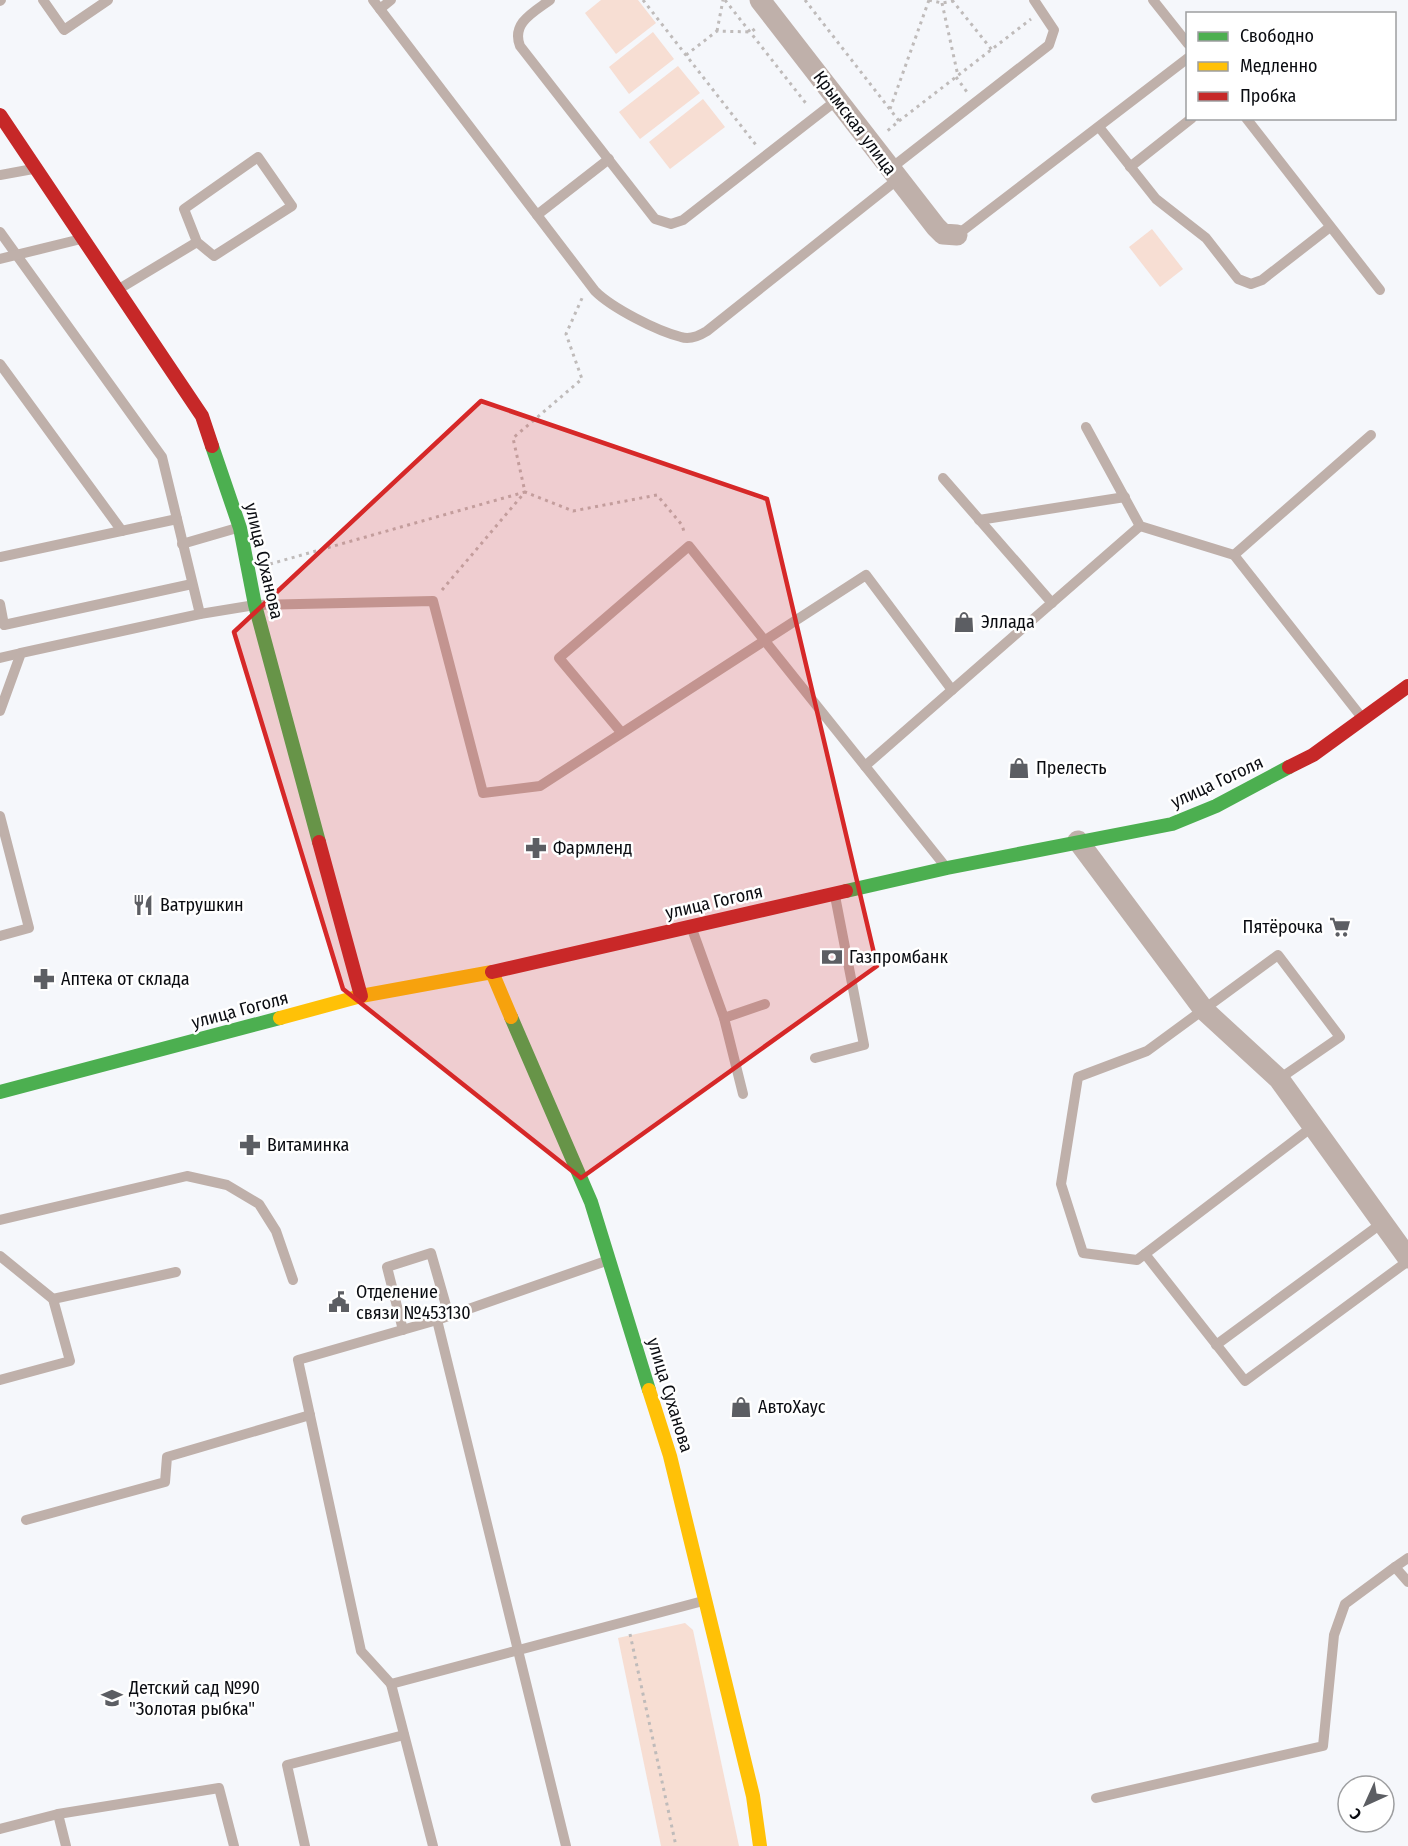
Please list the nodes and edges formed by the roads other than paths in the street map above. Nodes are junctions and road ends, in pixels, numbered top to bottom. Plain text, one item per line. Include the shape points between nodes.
1 (44, 0) edge
2 (108, 0) edge
3 (391, 0) edge
4 (550, 0) edge
5 (1034, 0) edge
6 (1153, 0) edge
7 (376, 4) edge
8 (766, 8) edge
9 (1186, 41) edge
10 (1186, 60) edge
11 (837, 100) junction
12 (0, 115) edge
13 (1189, 120) edge
14 (1248, 120) edge
15 (1099, 127) junction
16 (609, 159) junction
17 (1130, 167) junction
18 (36, 168) junction
19 (894, 174) junction
20 (0, 175) edge
21 (537, 215) junction
22 (1330, 227) junction
23 (0, 232) edge
24 (957, 235) joint
25 (82, 239) junction
26 (198, 242) junction
27 (19, 254) junction
28 (0, 259) edge
29 (119, 290) junction
30 (1380, 290) dead end
31 (0, 364) edge
32 (1086, 427) dead end
33 (1371, 435) dead end
34 (943, 478) dead end
35 (1125, 497) junction
36 (177, 519) junction
37 (979, 520) junction
38 (1140, 526) junction
39 (240, 528) junction
40 (122, 531) junction
41 (182, 544) junction
42 (1234, 555) junction
43 (0, 557) edge
44 (192, 584) junction
45 (1052, 603) junction
46 (0, 604) edge
47 (255, 605) junction
48 (200, 614) junction
49 (765, 640) junction
50 (21, 653) junction
51 (0, 658) edge
52 (1408, 686) edge
53 (952, 690) junction
54 (0, 711) edge
55 (1363, 719) junction
56 (621, 732) junction
57 (865, 766) junction
58 (0, 816) edge
59 (1078, 841) junction
60 (947, 868) junction
61 (834, 893) junction
62 (691, 926) junction
63 (0, 936) edge
64 (492, 972) junction
65 (361, 996) junction
66 (765, 1004) dead end
67 (1204, 1010) junction
68 (724, 1018) junction
69 (815, 1058) dead end
70 (1279, 1079) junction
71 (0, 1092) edge
72 (743, 1094) dead end
73 (1312, 1127) junction
74 (0, 1220) edge
75 (1382, 1223) junction
76 (1145, 1254) junction
77 (0, 1257) edge
78 (609, 1260) junction
79 (1408, 1260) edge
80 (176, 1272) dead end
81 (293, 1280) dead end
82 (54, 1299) junction
83 (449, 1316) junction
84 (437, 1320) junction
85 (403, 1330) junction
86 (1216, 1345) junction
87 (0, 1380) edge
88 (310, 1415) junction
89 (26, 1520) dead end
90 (1408, 1558) edge
91 (1395, 1567) junction
92 (1408, 1582) edge
93 (706, 1600) junction
94 (516, 1649) junction
95 (391, 1684) junction
96 (404, 1735) junction
97 (1096, 1798) dead end
98 (58, 1814) junction
99 (0, 1829) edge
100 (66, 1846) edge
101 (234, 1846) edge
102 (305, 1846) edge
103 (433, 1846) edge
104 (566, 1846) edge
105 (760, 1846) edge

1 - 2 lane via 64,30
3 - 7 lane
4 - 16 lane via 520,24 520,46
5 - 19 lane via 1054,30 1049,45
6 - 9 lane
7 - 21 lane
8 - 11 street, Крымская улица
10 - 15 lane
11 - 16 lane via 683,220 671,224 655,219
11 - 19 street, Крымская улица
12 - 18 street, улица Суханова
13 - 17 lane
14 - 22 lane
15 - 17 lane
15 - 24 lane
16 - 21 lane
17 - 22 lane via 1156,200 1206,238 1245,283 1262,280
18 - 20 lane
18 - 25 street, улица Суханова
19 - 21 lane via 696,337 680,337 614,307 589,282
19 - 24 street, Крымская улица via 943,234
22 - 30 lane
23 - 27 lane
25 - 27 lane
25 - 29 street, улица Суханова
26 - 26 lane via 214,255 292,206 258,157 184,209
26 - 29 lane
27 - 28 lane
27 - 36 lane via 162,457
29 - 39 street, улица Суханова via 202,416
31 - 40 lane
32 - 35 lane
33 - 42 lane
34 - 37 lane
35 - 37 lane
35 - 38 lane
36 - 40 lane
36 - 41 lane
37 - 45 lane
38 - 42 lane
38 - 45 lane
39 - 41 lane
39 - 47 street, улица Суханова
40 - 43 lane
41 - 44 lane
42 - 55 lane
44 - 46 lane via 4,625
44 - 48 lane
45 - 53 lane
47 - 48 lane
47 - 56 lane via 434,600 483,793 540,786
47 - 65 street, улица Суханова
48 - 50 lane
49 - 53 lane via 866,575
49 - 56 lane
49 - 56 lane via 689,546 560,658
49 - 57 lane
50 - 51 lane
50 - 54 lane
52 - 55 street, улица Гоголя
53 - 57 lane
55 - 59 street, улица Гоголя via 1313,755 1216,806 1172,824
57 - 60 lane
58 - 63 lane via 29,928
59 - 60 street, улица Гоголя
59 - 67 street
60 - 61 street, улица Гоголя
61 - 62 street, улица Гоголя
61 - 69 lane via 864,1045
62 - 64 street, улица Гоголя
62 - 68 lane
64 - 65 street, улица Гоголя
64 - 78 street, улица Суханова via 591,1202
65 - 71 street, улица Гоголя
66 - 68 lane
67 - 70 street
67 - 70 lane via 1278,955 1340,1037
67 - 76 lane via 1147,1051 1078,1077 1061,1184 1083,1254 1137,1260
68 - 72 lane
70 - 73 street
73 - 75 street
73 - 76 lane
74 - 81 lane via 187,1176 227,1185 259,1204 276,1231
75 - 79 street
75 - 86 lane
76 - 86 lane
77 - 82 lane
78 - 83 lane
78 - 93 street, улица Суханова via 670,1456
79 - 86 lane via 1245,1381
80 - 82 lane
82 - 87 lane via 70,1361
83 - 84 lane
83 - 85 lane via 431,1253 387,1267
84 - 85 lane
84 - 94 lane
85 - 88 lane via 298,1360
88 - 89 lane via 167,1457 165,1482
88 - 95 lane via 361,1651
90 - 91 lane
91 - 92 lane
91 - 97 lane via 1345,1604 1334,1635 1323,1746
93 - 94 lane
93 - 105 street, улица Суханова via 753,1796
94 - 95 lane
94 - 104 lane
95 - 96 lane
96 - 102 lane via 287,1765
96 - 103 lane
98 - 99 lane
98 - 100 lane
98 - 101 lane via 219,1788

